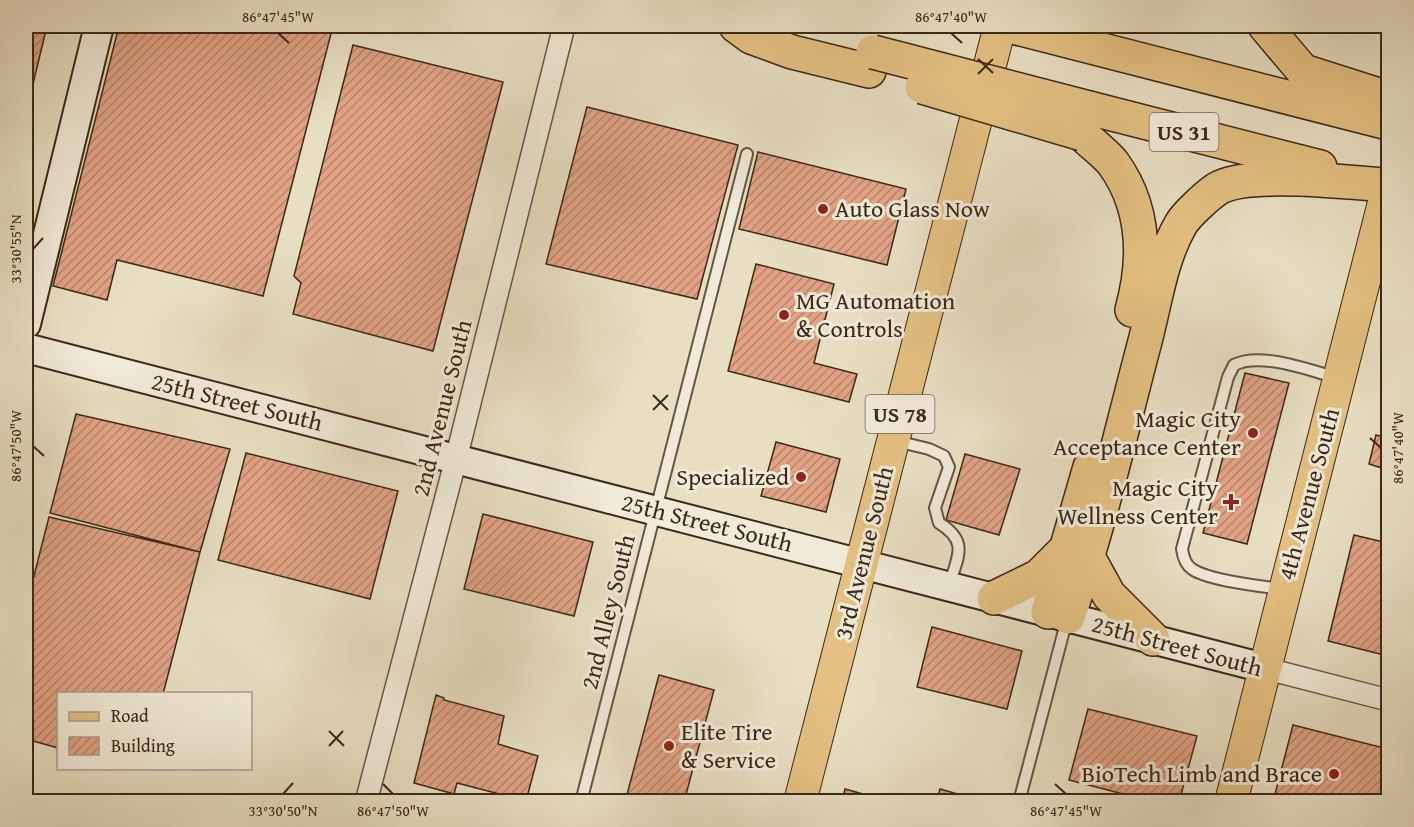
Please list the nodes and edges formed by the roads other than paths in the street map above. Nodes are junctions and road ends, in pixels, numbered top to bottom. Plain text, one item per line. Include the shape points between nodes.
1 (99, 26) edge
2 (564, 26) edge
3 (736, 26) edge
4 (772, 26) edge
5 (1017, 26) edge
6 (1265, 26) edge
7 (871, 61) junction
8 (1298, 85) junction
9 (1389, 98) edge
10 (1086, 121) junction
11 (1389, 123) edge
12 (747, 154) dead end
13 (1276, 167) junction
14 (1389, 185) edge
15 (26, 324) edge
16 (26, 348) edge
17 (1339, 378) junction
18 (893, 440) junction
19 (456, 459) junction
20 (656, 510) junction
21 (1077, 553) junction
22 (861, 563) junction
23 (949, 587) junction
24 (1284, 589) junction
25 (994, 598) junction
26 (1058, 614) junction
27 (1153, 639) junction
28 (1264, 668) junction
29 (1389, 700) edge
30 (366, 801) edge
31 (581, 801) edge
32 (800, 801) edge
33 (1019, 801) edge
34 (1231, 801) edge

1 - 15 street
2 - 19 street, 2nd Avenue South
3 - 7 highway via 751,37 792,52
4 - 7 highway
5 - 8 highway, US 31 via 1104,50
5 - 18 main road, 3rd Avenue South / US 78
6 - 8 highway
7 - 10 highway, bridge
8 - 9 highway
8 - 11 highway, US 31
10 - 13 highway, US 31
10 - 21 highway via 1134,200 1141,240 1138,288 1100,430
12 - 20 lane, 2nd Alley South
13 - 14 highway
13 - 21 highway via 1218,188 1182,222 1163,265 1153,312
14 - 17 main road, 4th Avenue South
16 - 19 street, 25th Street South
17 - 24 main road, 4th Avenue South
17 - 24 lane via 1269,361 1249,360 1234,365 1182,549 1192,569 1244,584
18 - 22 main road, 3rd Avenue South / US 78
18 - 23 lane via 944,456 949,467 935,508 939,523 953,532 959,544
19 - 20 street, 25th Street South
19 - 30 street, 2nd Avenue South
20 - 22 street, 25th Street South
20 - 31 lane, 2nd Alley South
21 - 25 highway
21 - 26 highway
21 - 27 highway via 1110,595
22 - 23 street, 25th Street South
22 - 32 main road, 3rd Avenue South / US 78
23 - 25 street, 25th Street South
24 - 28 main road, 4th Avenue South
25 - 26 street, 25th Street South
26 - 27 street, 25th Street South
26 - 33 lane
27 - 28 street, 25th Street South
28 - 29 street, 25th Street South
28 - 34 main road, 4th Avenue South

